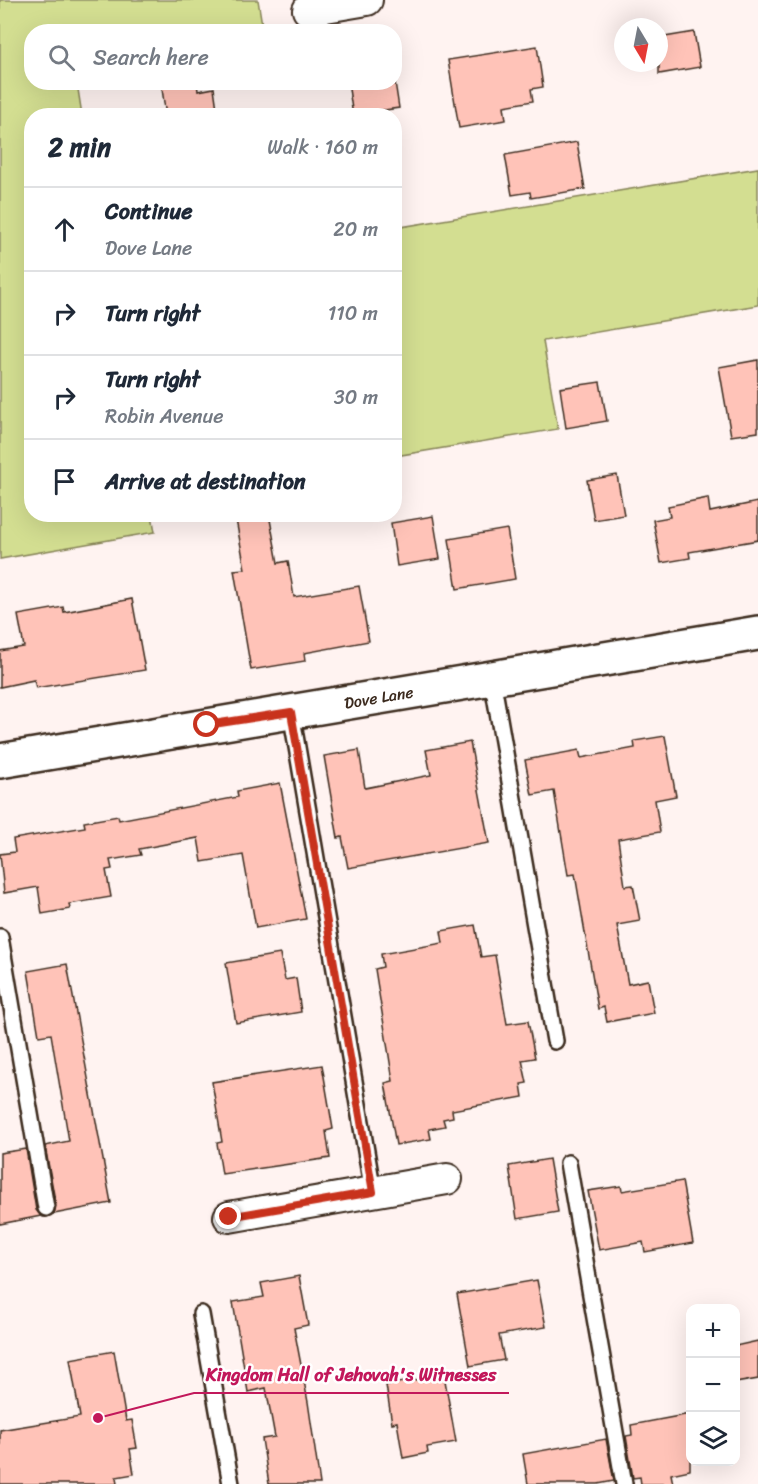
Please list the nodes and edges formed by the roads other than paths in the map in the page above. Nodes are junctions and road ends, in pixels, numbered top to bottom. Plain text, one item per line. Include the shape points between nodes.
1 (367, 0) edge
2 (308, 10) dead end
3 (758, 633) edge
4 (492, 678) junction
5 (291, 712) junction
6 (0, 761) edge
7 (0, 938) edge
8 (555, 1041) dead end
9 (568, 1163) dead end
10 (447, 1179) dead end
11 (373, 1192) junction
12 (46, 1208) dead end
13 (229, 1217) dead end
14 (201, 1314) dead end
15 (231, 1484) edge
16 (624, 1484) edge

1 - 2 street
3 - 4 street, Dove Lane
4 - 5 street, Dove Lane
4 - 8 lane
5 - 6 street, Dove Lane
5 - 11 lane
7 - 12 lane
9 - 16 lane
10 - 11 street
11 - 13 street
14 - 15 lane

